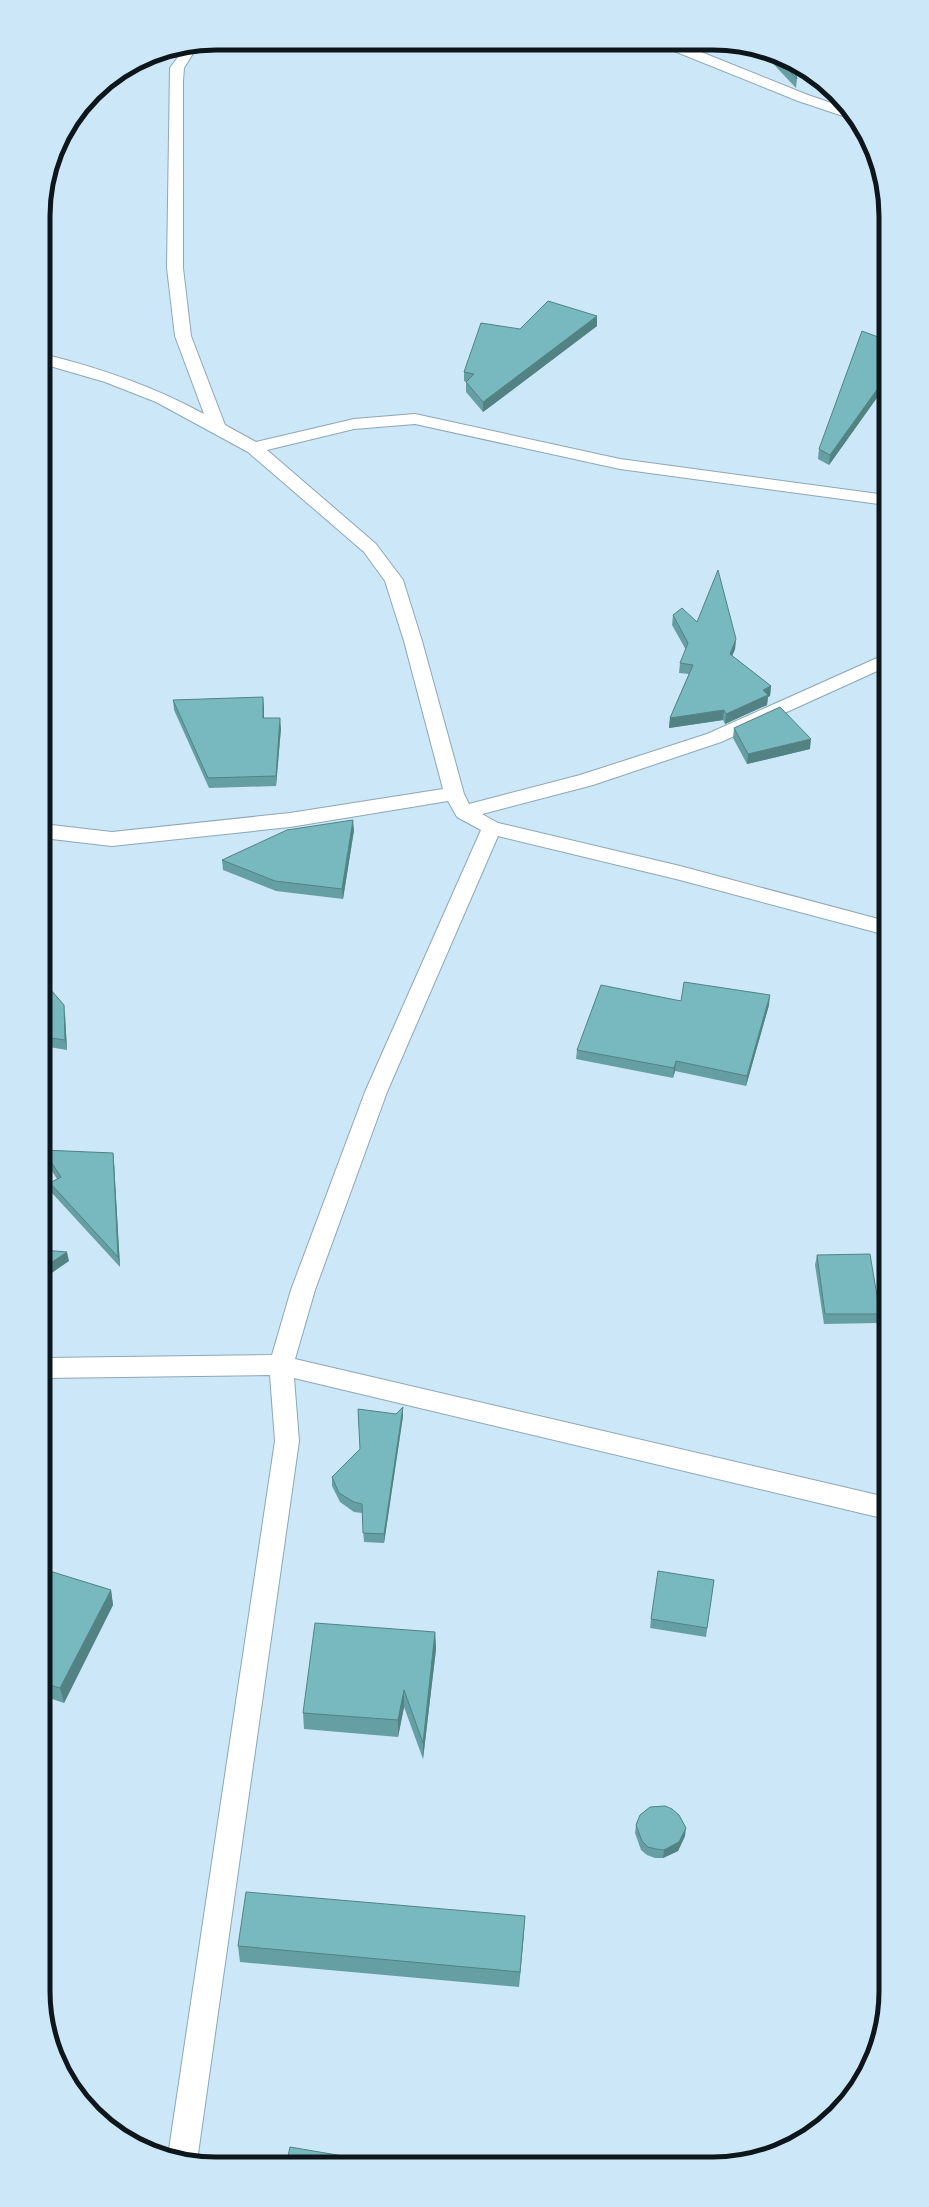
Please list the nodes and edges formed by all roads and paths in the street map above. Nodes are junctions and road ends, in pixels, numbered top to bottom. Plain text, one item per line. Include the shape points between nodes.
1 (684, 50) edge
2 (188, 52) edge
3 (842, 111) edge
4 (50, 361) edge
5 (218, 429) junction
6 (254, 448) junction
7 (879, 499) edge
8 (879, 663) edge
9 (454, 794) junction
10 (464, 812) junction
11 (492, 828) junction
12 (50, 832) edge
13 (879, 926) edge
14 (281, 1365) junction
15 (50, 1368) edge
16 (879, 1506) edge
17 (183, 2154) edge

1 - 3 street via 802,98
2 - 5 street via 178,68 176,81 175,268 183,336
4 - 5 street via 111,378 162,398
5 - 6 street
6 - 7 street via 329,429 391,418 415,419 620,464
6 - 9 street via 370,548 394,580
8 - 10 street via 714,738 586,780
9 - 10 street
9 - 12 street via 290,820 112,839
10 - 11 street
11 - 13 street via 688,875
11 - 14 street via 376,1092 303,1290
14 - 15 street
14 - 16 street
14 - 17 street via 287,1441

